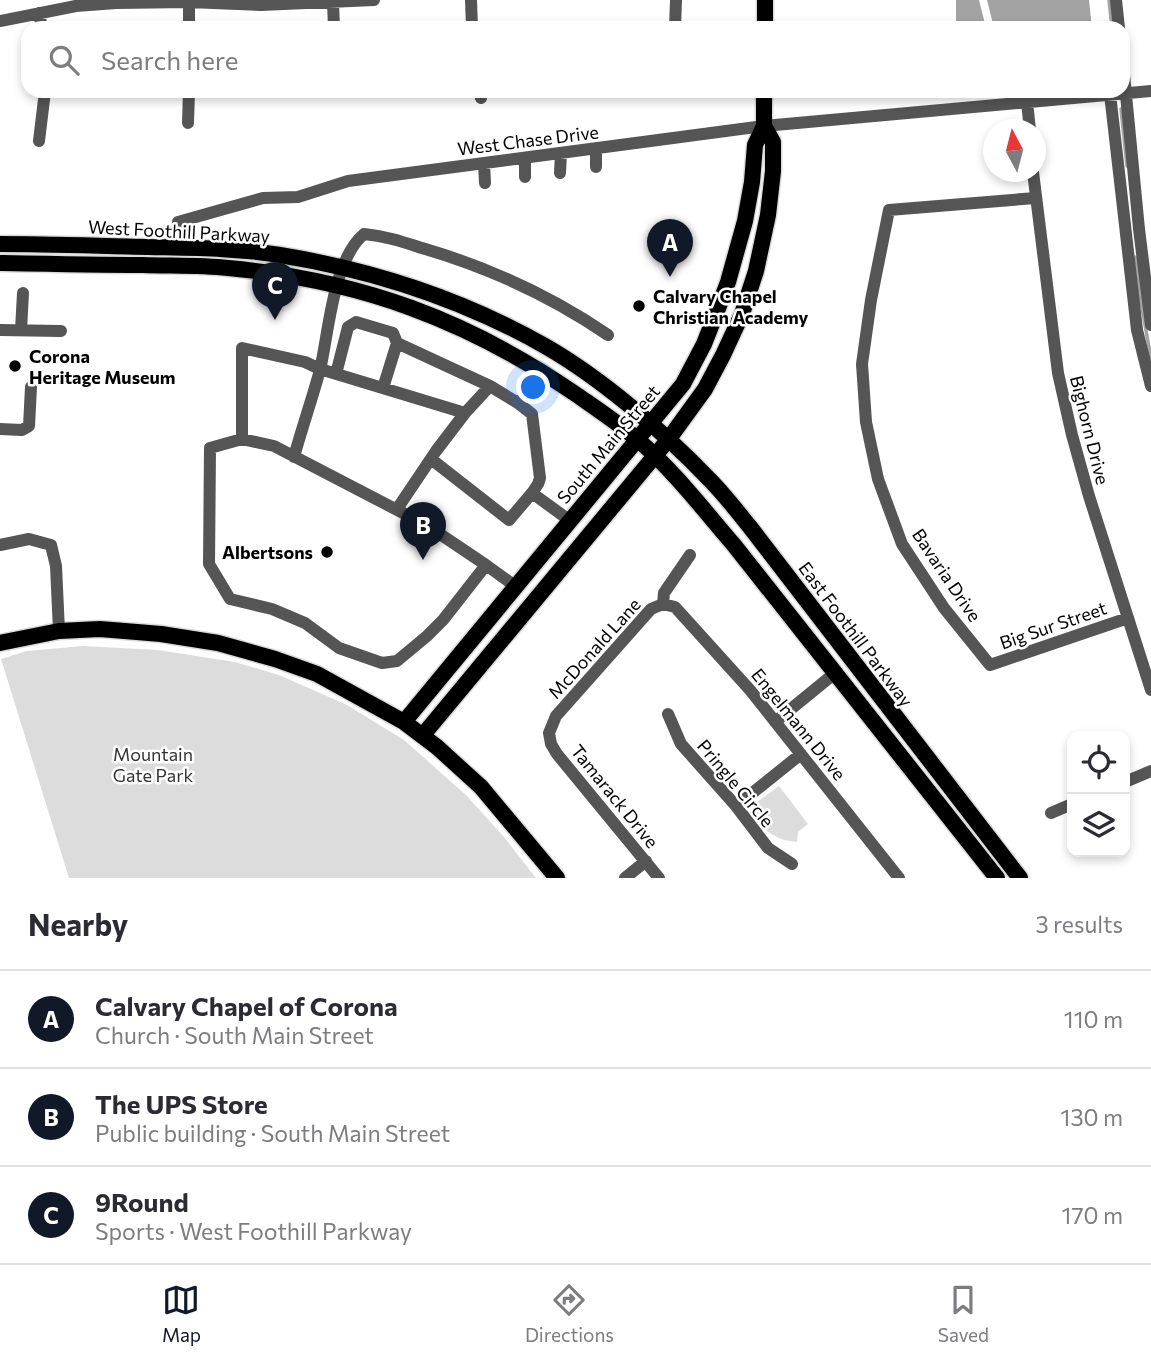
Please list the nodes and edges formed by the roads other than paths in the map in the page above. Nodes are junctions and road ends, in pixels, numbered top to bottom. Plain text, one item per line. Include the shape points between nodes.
1 (374, 0) edge
2 (471, 0) edge
3 (676, 0) edge
4 (765, 0) edge
5 (1116, 0) edge
6 (189, 2) junction
7 (333, 3) junction
8 (39, 13) junction
9 (0, 21) edge
10 (41, 21) edge
11 (189, 21) edge
12 (334, 21) edge
13 (472, 21) edge
14 (675, 21) edge
15 (765, 21) edge
16 (1118, 21) edge
17 (1151, 91) edge
18 (1130, 93) edge
19 (44, 98) edge
20 (189, 98) edge
21 (764, 98) edge
22 (1068, 98) edge
23 (1110, 98) edge
24 (1127, 98) edge
25 (1027, 102) junction
26 (1029, 119) edge
27 (188, 123) dead end
28 (764, 126) junction
29 (38, 141) dead end
30 (596, 148) junction
31 (561, 153) junction
32 (525, 158) junction
33 (484, 163) junction
34 (596, 167) dead end
35 (560, 173) dead end
36 (525, 177) dead end
37 (1034, 182) edge
38 (485, 183) dead end
39 (1035, 198) junction
40 (0, 244) edge
41 (177, 248) junction
42 (0, 263) edge
43 (343, 268) junction
44 (337, 285) junction
45 (23, 293) dead end
46 (1151, 325) edge
47 (0, 330) edge
48 (22, 330) junction
49 (61, 331) dead end
50 (608, 335) dead end
51 (397, 342) junction
52 (320, 369) junction
53 (336, 374) junction
54 (547, 375) junction
55 (490, 386) junction
56 (1151, 386) edge
57 (31, 387) dead end
58 (383, 388) junction
59 (518, 403) junction
60 (465, 413) junction
61 (650, 424) junction
62 (0, 429) edge
63 (242, 439) junction
64 (637, 439) junction
65 (668, 440) junction
66 (654, 456) junction
67 (294, 457) junction
68 (431, 459) junction
69 (532, 493) junction
70 (397, 509) junction
71 (569, 520) junction
72 (0, 545) edge
73 (690, 555) dead end
74 (486, 565) junction
75 (515, 586) junction
76 (663, 604) junction
77 (1128, 618) junction
78 (59, 631) junction
79 (503, 637) junction
80 (0, 643) edge
81 (990, 665) joint
82 (835, 673) junction
83 (1151, 690) edge
84 (668, 714) dead end
85 (404, 722) junction
86 (775, 722) junction
87 (549, 733) joint
88 (423, 735) junction
89 (802, 754) junction
90 (931, 762) junction
91 (1151, 771) edge
92 (1130, 780) edge
93 (736, 806) junction
94 (1067, 806) edge
95 (1051, 813) dead end
96 (646, 861) junction
97 (792, 864) dead end
98 (557, 878) edge
99 (625, 878) edge
100 (659, 878) edge
101 (899, 878) edge
102 (997, 878) edge
103 (1020, 878) edge

1 - 7 street
2 - 13 street
3 - 14 street
4 - 15 main road
5 - 16 street
6 - 7 street
6 - 8 street via 116,3
6 - 11 street
7 - 12 street
8 - 9 street
8 - 10 street
17 - 18 street, West Chase Drive
19 - 29 street
20 - 27 street
21 - 28 main road, South Main Street
22 - 25 street, West Chase Drive
23 - 56 street via 1137,330
24 - 46 street
25 - 26 street
25 - 28 street, West Chase Drive
28 - 30 street, West Chase Drive
28 - 61 main road, South Main Street via 755,145 745,221 717,311 683,384
28 - 65 main road, South Main Street via 773,142 773,171 756,271 723,355
30 - 31 street, West Chase Drive
30 - 34 street
31 - 32 street, West Chase Drive
31 - 35 street
32 - 33 street, West Chase Drive
32 - 36 street
33 - 38 street
33 - 41 street, West Chase Drive via 348,181 298,197 263,198 178,222
37 - 39 street, Bighorn Drive
39 - 77 street, Bighorn Drive via 1058,373 1088,496
39 - 81 street, Bavaria Drive via 889,210 862,364 866,422 878,479 902,544 944,608
40 - 41 main road, West Foothill Parkway
41 - 43 main road, West Foothill Parkway via 280,255
42 - 44 main road, West Foothill Parkway via 212,266
43 - 44 street
43 - 50 street via 354,243 364,234 383,236 457,258 516,283
43 - 61 main road, West Foothill Parkway via 409,286 509,327 593,378
44 - 52 street
44 - 54 main road, West Foothill Parkway via 403,304 464,329
45 - 48 street
47 - 48 street
48 - 49 street
51 - 53 street via 393,333 356,322 348,327
51 - 55 street
51 - 58 street
52 - 53 street
52 - 63 street via 242,348
52 - 67 street
53 - 58 street
54 - 59 street
54 - 64 main road, West Foothill Parkway
55 - 59 street
55 - 60 street
57 - 62 street via 29,426
58 - 60 street
59 - 69 street via 532,414 540,478
60 - 68 street
61 - 64 main road, South Main Street
61 - 65 main road, East Foothill Parkway
63 - 67 street via 274,446
63 - 74 street via 210,448 209,564 230,599 272,609 305,623 339,648 382,663 397,661 427,636
64 - 66 main road
64 - 71 main road, South Main Street
65 - 66 main road, South Main Street
65 - 90 main road, East Foothill Parkway via 750,527
66 - 79 main road, South Main Street
66 - 82 main road via 734,545
67 - 70 street
68 - 69 street via 509,520
68 - 70 street
69 - 71 street
70 - 74 street
71 - 75 main road, South Main Street
72 - 78 street via 29,539 51,545
73 - 76 street, McDonald Lane via 664,593
74 - 75 street
75 - 79 main road via 524,599 505,620
75 - 85 main road, South Main Street
76 - 86 street, Engelmann Drive via 675,607
76 - 87 street, McDonald Lane via 651,609 556,716
77 - 81 street, Big Sur Street
77 - 83 street, Bighorn Drive
78 - 80 main road
78 - 85 main road via 113,630 218,643 317,674
79 - 88 main road, South Main Street
82 - 86 street
82 - 90 main road via 844,670 852,676 890,726
82 - 102 main road
84 - 93 street, Pringle Circle via 681,744
85 - 88 main road
86 - 89 street, Engelmann Drive
87 - 96 street, Tamarack Drive via 557,754
88 - 98 main road via 481,787
89 - 93 street
89 - 101 street, Engelmann Drive
90 - 103 main road, East Foothill Parkway
91 - 92 street
93 - 97 street, Pringle Circle via 768,848
94 - 95 street
96 - 99 street
96 - 100 street, Tamarack Drive

